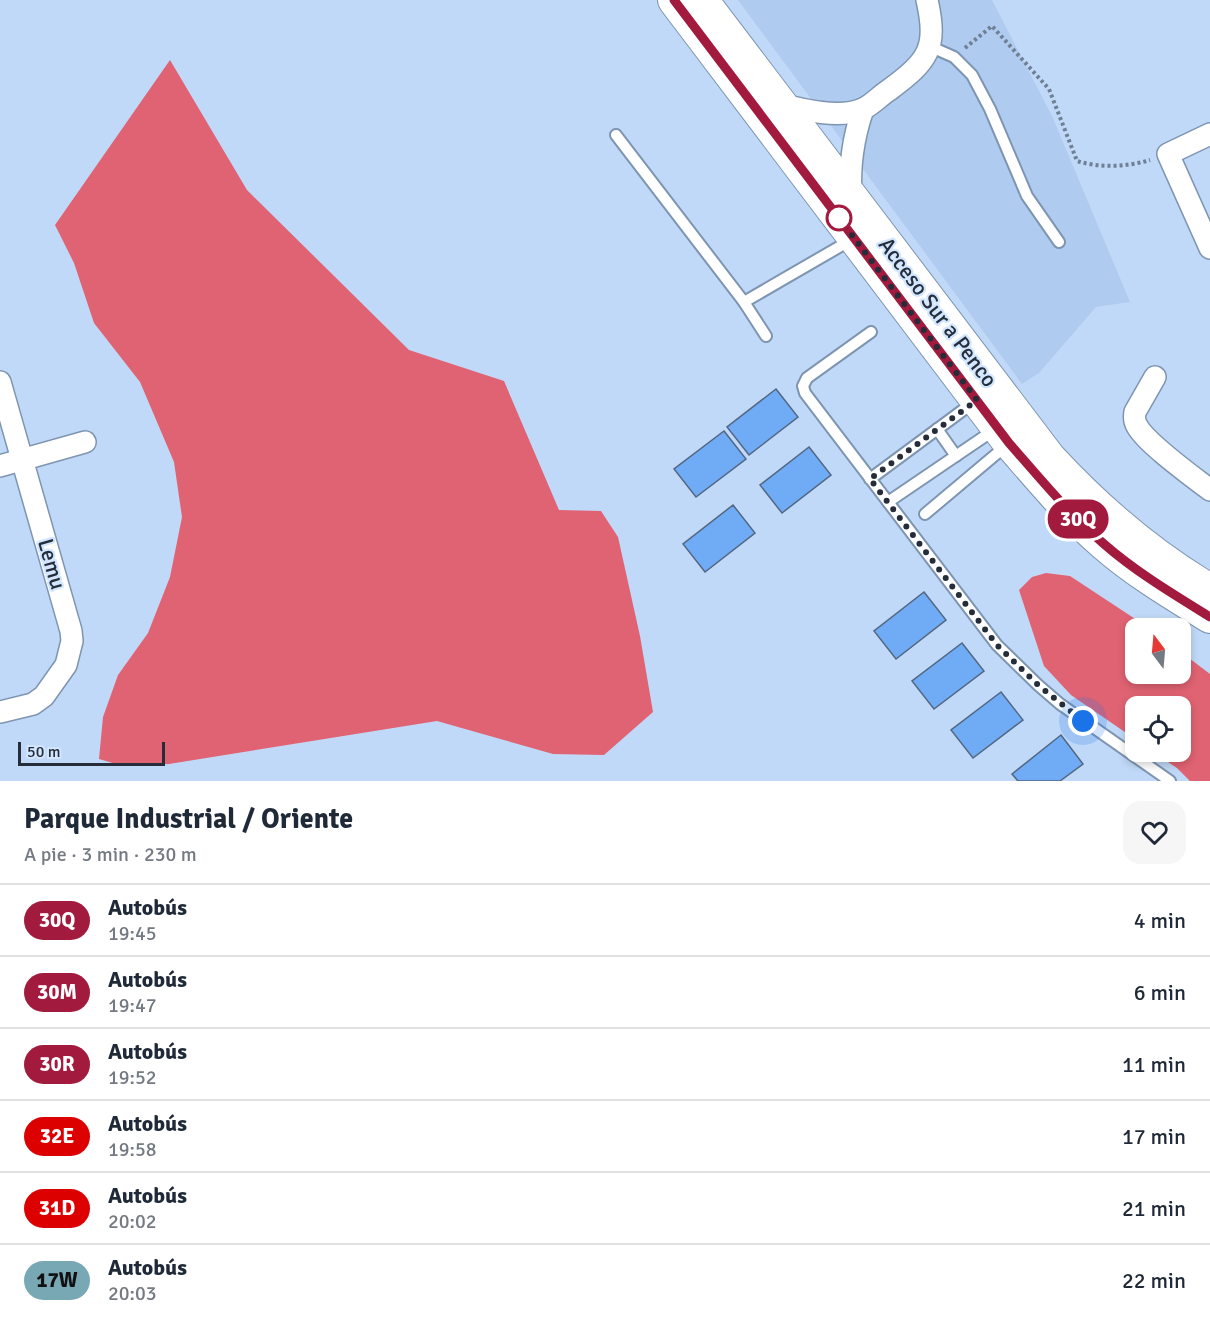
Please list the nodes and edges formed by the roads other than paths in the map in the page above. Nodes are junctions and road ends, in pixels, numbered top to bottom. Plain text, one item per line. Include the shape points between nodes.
1 (674, 0) edge
2 (702, 0) edge
3 (927, 0) edge
4 (929, 46) junction
5 (780, 104) junction
6 (863, 109) junction
7 (1210, 134) edge
8 (616, 135) dead end
9 (851, 197) junction
10 (854, 238) junction
11 (1059, 242) dead end
12 (1210, 248) edge
13 (744, 302) junction
14 (871, 332) dead end
15 (766, 336) dead end
16 (1155, 377) dead end
17 (0, 382) edge
18 (977, 400) junction
19 (937, 429) junction
20 (1004, 435) junction
21 (85, 442) dead end
22 (956, 456) junction
23 (22, 460) junction
24 (0, 466) edge
25 (870, 479) junction
26 (1210, 490) edge
27 (888, 502) junction
28 (926, 514) dead end
29 (1210, 590) edge
30 (1210, 616) edge
31 (0, 712) edge
32 (1170, 781) edge

1 - 10 main road, Acceso Sur a Penco
2 - 5 main road, Acceso Sur a Penco
3 - 4 street via 932,25
4 - 6 street via 911,73
4 - 11 lane via 954,57 968,70 1023,188
5 - 6 street via 820,112
5 - 9 main road, Acceso Sur a Penco
6 - 9 street via 852,149
7 - 12 street via 1168,154
8 - 13 lane
9 - 29 main road, Acceso Sur a Penco via 1050,457 1129,533
10 - 13 lane
10 - 18 main road, Acceso Sur a Penco
13 - 15 lane
14 - 25 lane via 807,378 803,386
16 - 26 street via 1135,412 1138,428
17 - 23 street, Lemu
18 - 19 lane
18 - 20 main road, Acceso Sur a Penco
19 - 22 lane
19 - 25 lane
20 - 22 lane
20 - 28 lane
20 - 30 main road, Acceso Sur a Penco via 1053,493 1103,543 1145,576
21 - 23 street
22 - 27 lane
23 - 24 street
23 - 31 street, Lemu via 72,641 66,665 41,699
25 - 27 lane
27 - 32 lane via 979,623 1017,665 1083,721

